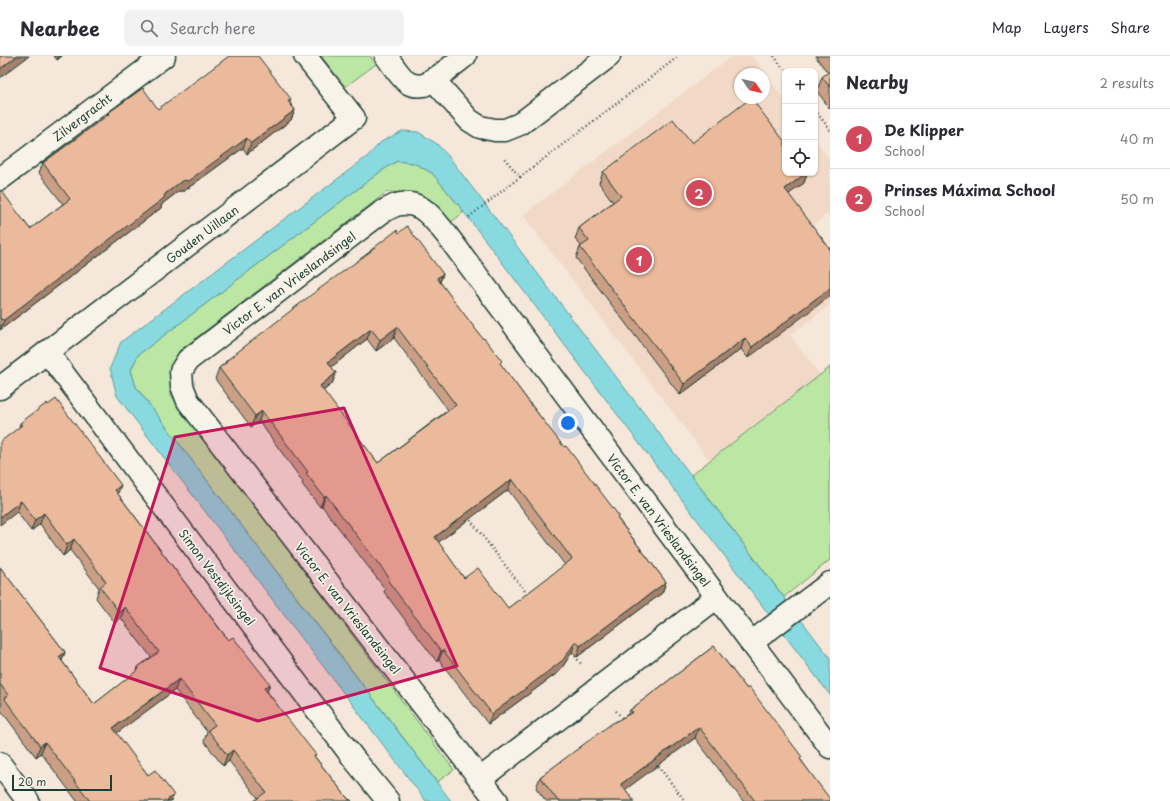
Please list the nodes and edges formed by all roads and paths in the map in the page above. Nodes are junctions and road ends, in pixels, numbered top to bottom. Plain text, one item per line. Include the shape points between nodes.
1 (164, 56) edge
2 (305, 56) edge
3 (386, 56) edge
4 (465, 56) edge
5 (610, 56) edge
6 (679, 56) edge
7 (774, 56) edge
8 (783, 68) edge
9 (433, 80) junction
10 (818, 114) edge
11 (495, 130) junction
12 (830, 130) edge
13 (520, 177) junction
14 (0, 179) edge
15 (465, 220) dead end
16 (47, 352) junction
17 (0, 388) edge
18 (468, 517) edge
19 (830, 583) edge
20 (717, 598) junction
21 (531, 599) edge
22 (751, 644) junction
23 (570, 650) edge
24 (599, 688) junction
25 (623, 719) edge
26 (830, 747) edge
27 (651, 757) edge
28 (0, 764) edge
29 (480, 779) junction
30 (28, 801) edge
31 (388, 801) edge
32 (497, 801) edge
33 (685, 801) edge

1 - 14 street, Zilvergracht
2 - 16 street, Gouden Uillaan via 354,118
3 - 9 street via 409,84 424,85
4 - 9 street
5 - 11 street via 520,124 505,130
6 - 13 path
7 - 8 path
9 - 11 street via 469,120 480,127
10 - 12 path
11 - 13 path via 499,152
13 - 15 path
16 - 17 street, Gouden Uillaan
16 - 31 street, Simon Vestdijksingel
18 - 21 path
19 - 22 street
20 - 22 street, Victor E. van Vrieslandsingel
20 - 24 street, Victor E. van Vrieslandsingel
20 - 29 street, Victor E. van Vrieslandsingel via 462,254 425,210 417,205 395,205 382,212 188,360 181,371 182,386 188,401
22 - 26 street, Victor E. van Vrieslandsingel
23 - 24 path
24 - 25 path
24 - 29 street, Victor E. van Vrieslandsingel
27 - 33 path
28 - 30 street
29 - 32 street, Victor E. van Vrieslandsingel

